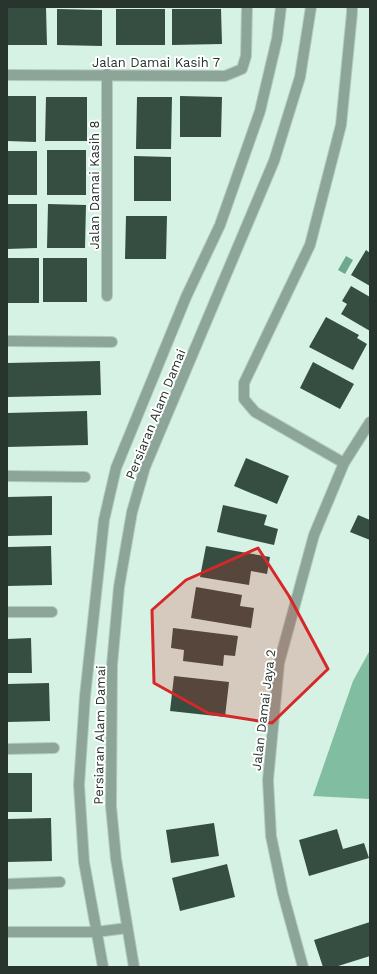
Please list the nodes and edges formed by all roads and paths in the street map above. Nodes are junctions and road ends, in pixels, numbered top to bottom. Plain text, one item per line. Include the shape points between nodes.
1 (247, 7) edge
2 (281, 7) edge
3 (311, 7) edge
4 (352, 7) edge
5 (107, 74) junction
6 (7, 75) edge
7 (107, 296) dead end
8 (7, 341) edge
9 (112, 342) dead end
10 (370, 422) edge
11 (344, 463) junction
12 (7, 476) edge
13 (85, 477) dead end
14 (7, 612) edge
15 (52, 612) dead end
16 (54, 748) dead end
17 (7, 749) edge
18 (60, 882) dead end
19 (7, 884) edge
20 (127, 928) junction
21 (7, 932) edge
22 (96, 932) junction
23 (103, 967) edge
24 (134, 967) edge
25 (303, 967) edge

1 - 5 street, Jalan Damai Kasih 7 via 246,56 242,69 225,76
2 - 22 street, Persiaran Alam Damai via 277,39 260,111 220,224 186,297 116,468 104,520 85,696 79,785 84,862
3 - 20 street, Persiaran Alam Damai via 300,77 274,161 145,467 132,512 119,588 112,665 111,723 111,806
4 - 11 street via 341,125 310,245 244,383 244,399 255,412
5 - 6 street, Jalan Damai Kasih 7
5 - 7 street, Jalan Damai Kasih 8
8 - 9 street
10 - 11 street, Jalan Damai Jaya 2
11 - 25 street, Jalan Damai Jaya 2 via 314,535 279,662 268,780 271,836 283,894
12 - 13 street
14 - 15 street
16 - 17 street
18 - 19 street
20 - 22 street
20 - 24 street, Persiaran Alam Damai
21 - 22 street
22 - 23 street, Persiaran Alam Damai

